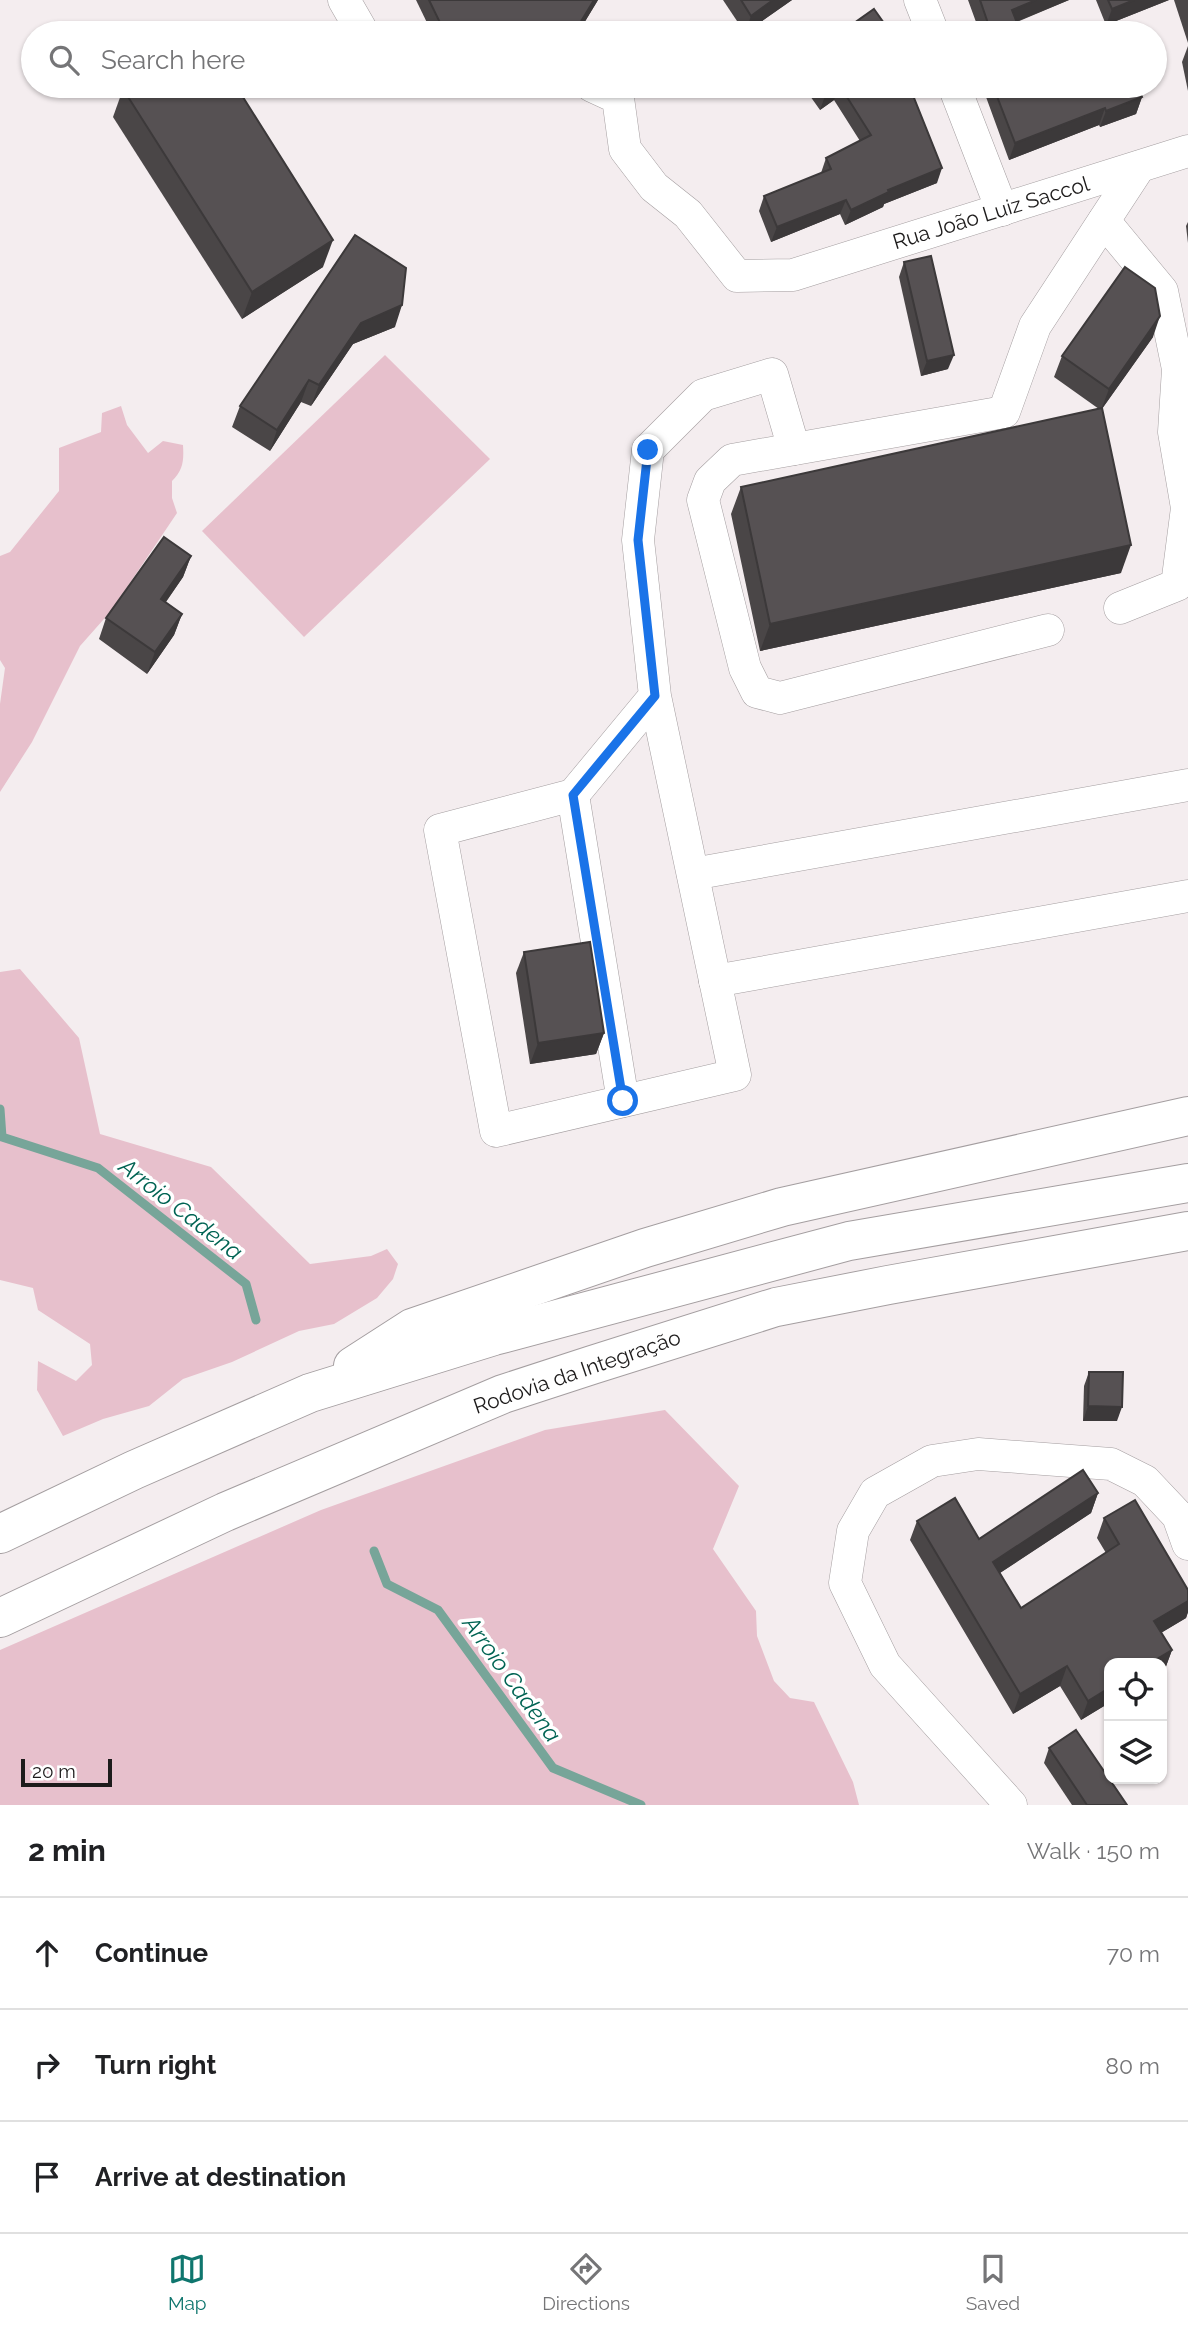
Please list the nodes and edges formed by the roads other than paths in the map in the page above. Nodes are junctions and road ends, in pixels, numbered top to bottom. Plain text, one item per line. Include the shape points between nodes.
1 (344, 0) edge
2 (920, 0) edge
3 (356, 21) edge
4 (928, 21) edge
5 (618, 98) edge
6 (959, 98) edge
7 (1188, 151) edge
8 (1139, 167) junction
9 (1002, 210) junction
10 (1104, 221) junction
11 (794, 449) junction
12 (1120, 608) dead end
13 (1048, 630) dead end
14 (655, 696) junction
15 (1188, 785) edge
16 (573, 795) junction
17 (692, 874) junction
18 (1188, 896) edge
19 (715, 981) junction
20 (623, 1101) junction
21 (1188, 1116) edge
22 (1188, 1184) edge
23 (1188, 1231) edge
24 (310, 1394) junction
25 (0, 1535) edge
26 (1188, 1544) edge
27 (0, 1618) edge
28 (1011, 1805) edge

1 - 3 street
2 - 4 street
5 - 9 street, Rua João Luiz Saccol via 625,149 654,187 688,214 737,276 793,275
6 - 9 street
7 - 8 street, Rua João Luiz Saccol
8 - 9 street, Rua João Luiz Saccol
8 - 10 street
10 - 11 street via 1035,326 1003,412
10 - 12 street via 1161,291 1178,369 1174,432 1187,508 1177,585
11 - 13 street via 732,460 710,481 703,500 745,668 757,692 780,698
11 - 14 street via 772,374 703,395 648,450 638,540
14 - 16 street
14 - 17 street
15 - 17 street
16 - 20 street
16 - 20 street via 440,830 496,1130
17 - 19 street
18 - 19 street
19 - 20 street via 735,1075
21 - 24 highway via 782,1207 645,1248 412,1328
22 - 24 highway via 849,1241 494,1336
23 - 27 highway, Rodovia da Integração via 776,1307 592,1365 503,1394 225,1511
24 - 25 highway via 134,1470
26 - 28 street via 1178,1516 1145,1481 1111,1464 978,1454 932,1461 875,1493 853,1531 845,1583 885,1665

